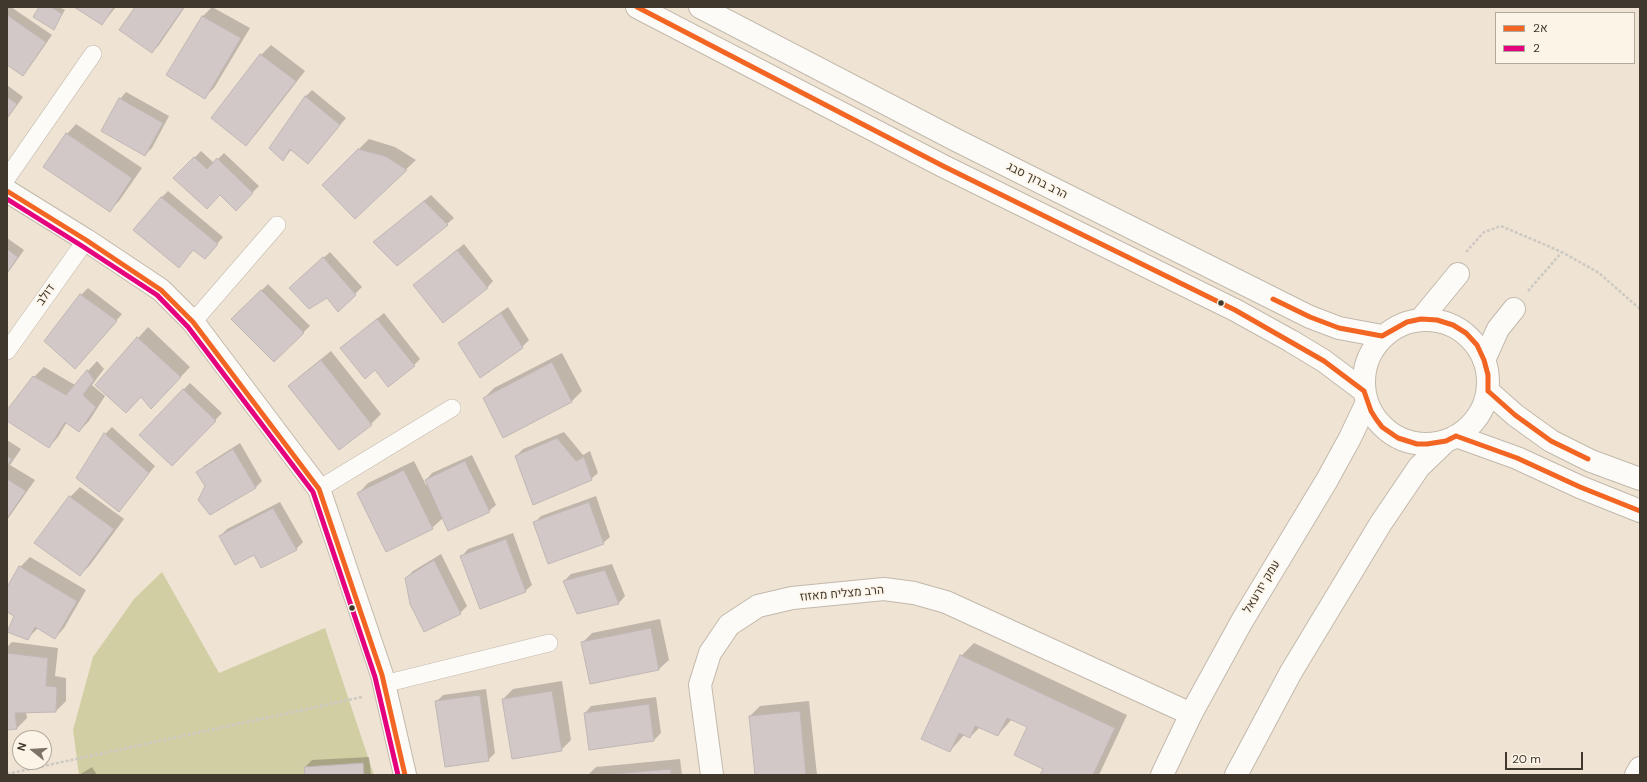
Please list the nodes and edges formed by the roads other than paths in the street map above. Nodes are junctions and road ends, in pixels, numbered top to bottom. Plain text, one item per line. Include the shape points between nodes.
1 (637, 7) edge
2 (700, 7) edge
3 (93, 54) dead end
4 (7, 178) edge
5 (7, 191) edge
6 (277, 225) dead end
7 (86, 240) junction
8 (1458, 274) road end
9 (1514, 309) road end
10 (1421, 319) junction
11 (193, 322) junction
12 (1382, 336) junction
13 (7, 351) edge
14 (1484, 360) junction
15 (1488, 391) junction
16 (1365, 397) junction
17 (452, 408) dead end
18 (1451, 439) junction
19 (1640, 479) edge
20 (319, 489) junction
21 (1640, 510) edge
22 (549, 643) dead end
23 (385, 688) junction
24 (1190, 714) junction
25 (1640, 768) edge
26 (405, 775) edge
27 (712, 775) edge
28 (1162, 775) edge
29 (1236, 775) edge
30 (1636, 775) edge

1 - 16 street via 943,166 1235,310 1324,361
2 - 12 street, הרב ברוך סבג via 956,140 1310,317 1339,328
3 - 4 street
5 - 7 street
6 - 11 street
7 - 11 street via 161,290
7 - 13 street, דולב
8 - 10 street
9 - 14 street via 1498,329
10 - 12 street via 1407,322
10 - 14 street via 1438,320 1457,328 1477,345
11 - 20 street
12 - 16 street via 1366,362 1363,376
14 - 15 street via 1488,375
15 - 18 street via 1477,417 1468,428
15 - 19 street via 1515,415 1551,441 1591,461
16 - 18 street via 1379,423 1398,438 1422,444
16 - 24 street, עמק יזרעאל via 1350,438 1327,480 1242,620
17 - 20 street
18 - 21 street via 1517,458
18 - 29 street via 1418,467 1291,672
20 - 23 street
22 - 23 street
23 - 26 street
24 - 27 street, הרב מצליח מאזוז via 946,602 920,594 884,589 792,598 758,606 729,625 710,653 700,685
24 - 28 street, עמק יזרעאל
25 - 30 street

